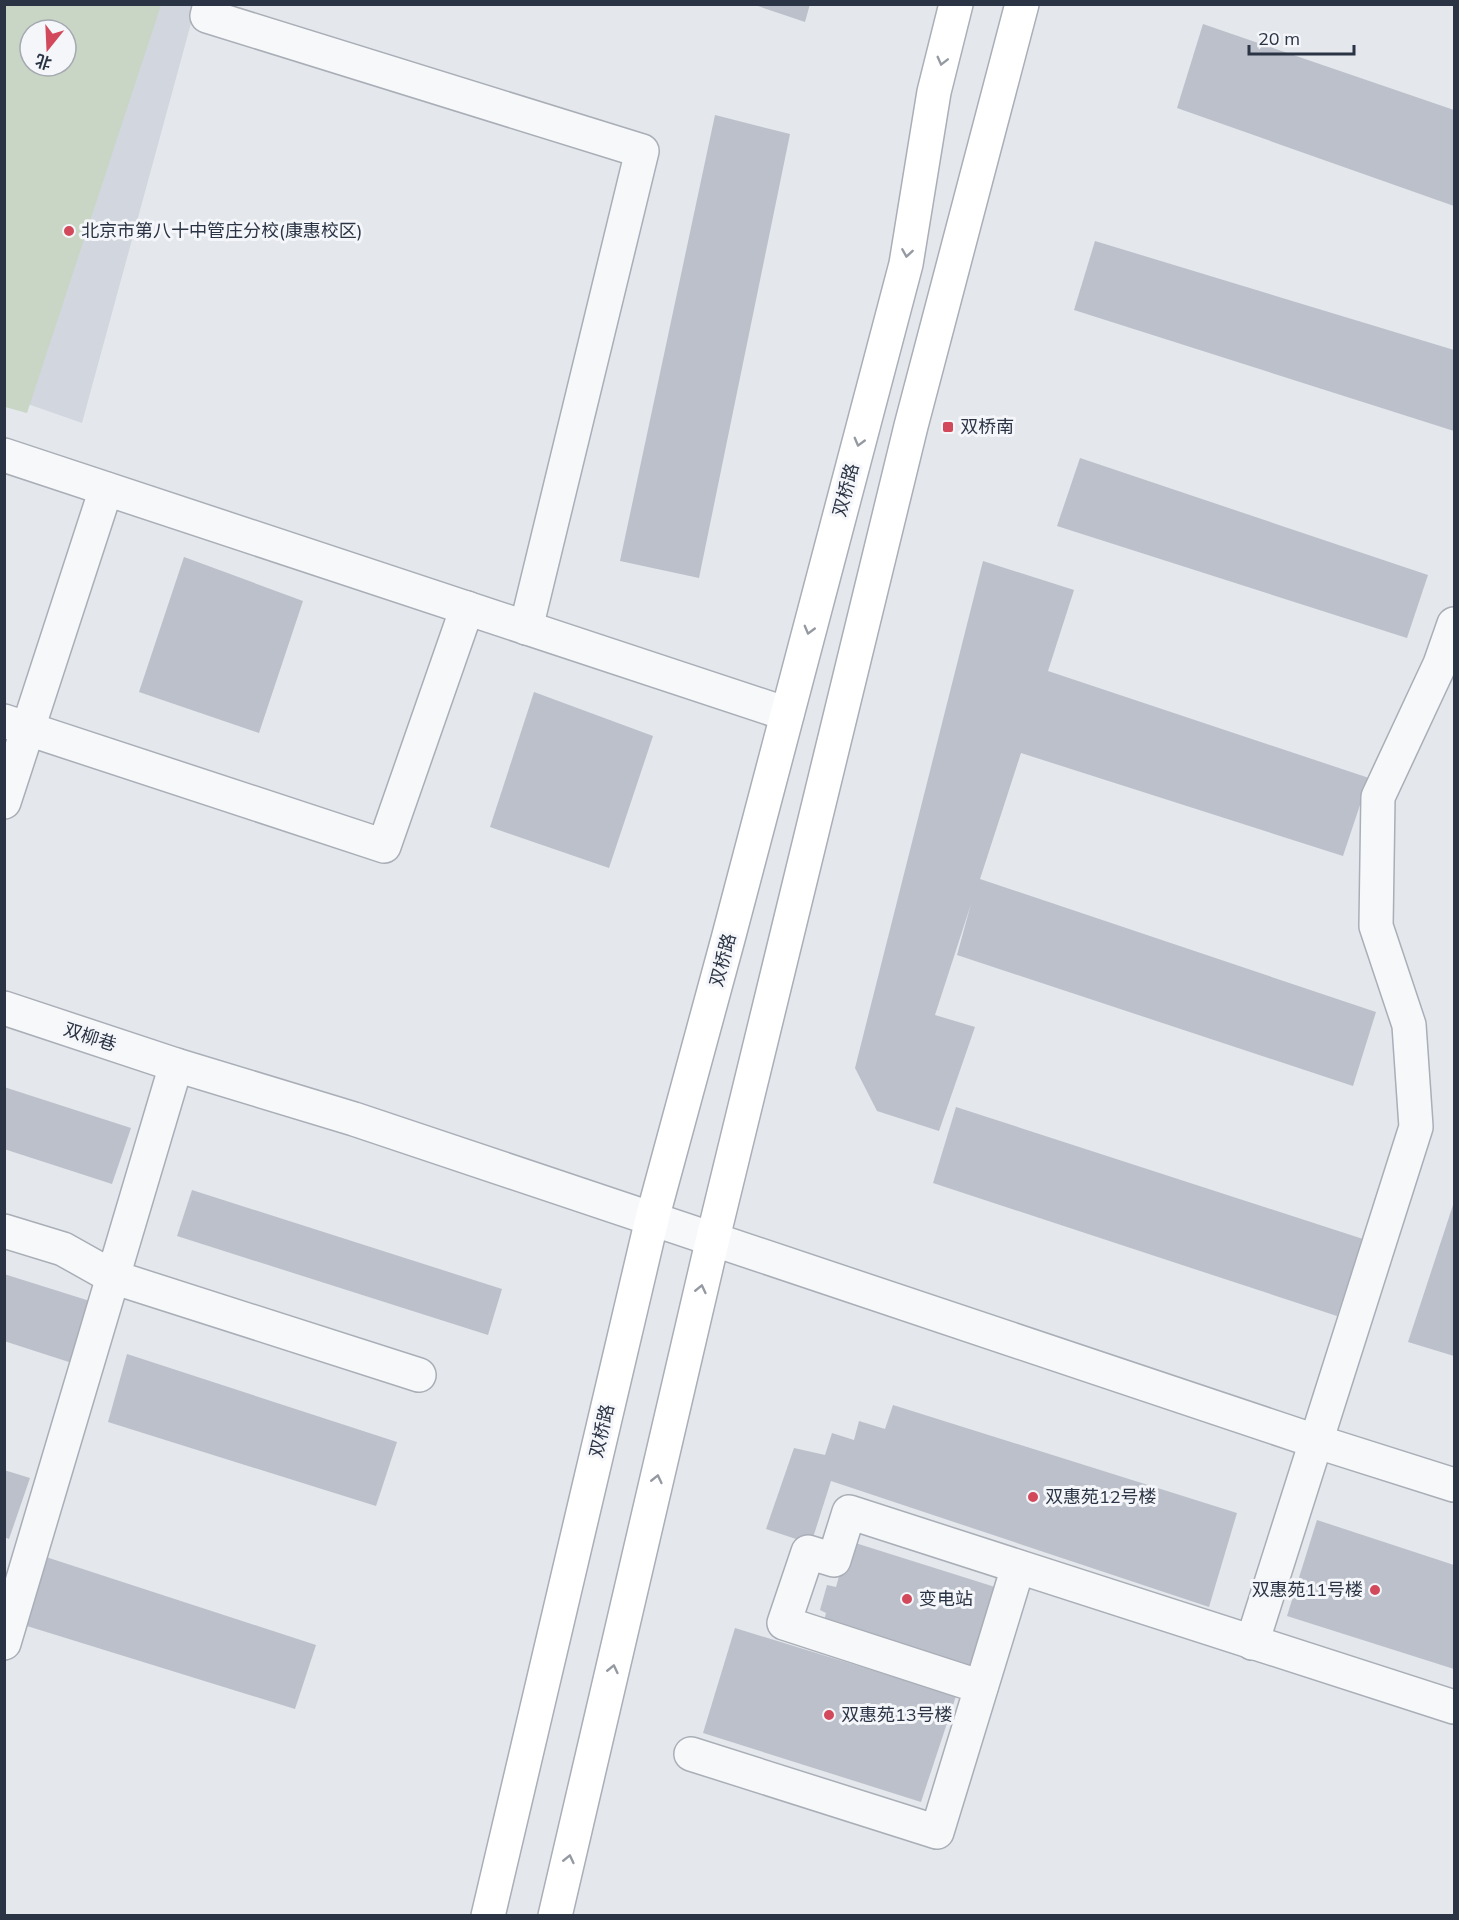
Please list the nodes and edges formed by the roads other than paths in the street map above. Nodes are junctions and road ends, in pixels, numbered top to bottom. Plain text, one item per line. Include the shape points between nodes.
1 (210, 4) edge
2 (956, 4) edge
3 (1022, 4) edge
4 (4, 455) edge
5 (106, 489) junction
6 (467, 608) junction
7 (1455, 624) edge
8 (526, 628) junction
9 (787, 714) junction
10 (16, 725) edge
11 (4, 802) edge
12 (4, 1008) edge
13 (176, 1065) junction
14 (652, 1219) junction
15 (4, 1231) edge
16 (713, 1238) junction
17 (113, 1277) junction
18 (419, 1375) dead end
19 (1315, 1442) junction
20 (1455, 1485) edge
21 (1018, 1567) junction
22 (4, 1643) edge
23 (1252, 1643) junction
24 (981, 1687) junction
25 (1455, 1707) edge
26 (691, 1754) dead end
27 (488, 1916) edge
28 (555, 1916) edge

1 - 8 street via 207,16 642,152
2 -> 9 main road, 双桥路 via 934,92 906,264
3 - 16 main road via 910,426
4 - 5 street
5 - 6 street
5 - 10 street
6 - 8 street
6 - 10 street via 384,846
7 - 19 street via 1378,797 1376,926 1409,1025 1416,1127
8 - 9 street
9 - 14 main road, 双桥路
10 - 11 street
12 - 13 street, 双柳巷
13 - 14 street, 双柳巷 via 354,1119
13 - 17 street
14 - 16 street, 双柳巷
14 - 27 main road, 双桥路
15 - 17 street via 63,1249
16 - 19 street, 双柳巷
28 -> 16 main road
17 - 18 street
17 - 22 street
19 - 20 street, 双柳巷
19 - 23 street
21 - 23 street
21 - 24 street
21 - 24 street via 849,1512 834,1560 808,1552 784,1623
23 - 25 street
24 - 26 street via 937,1832

